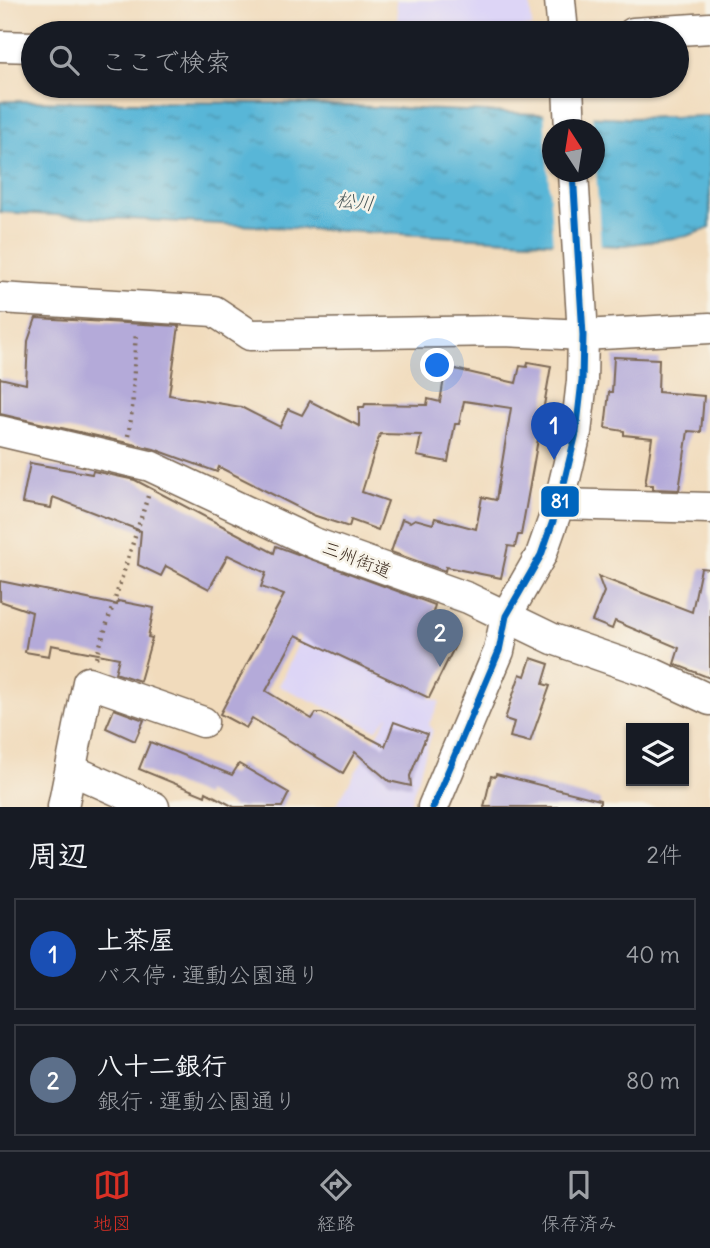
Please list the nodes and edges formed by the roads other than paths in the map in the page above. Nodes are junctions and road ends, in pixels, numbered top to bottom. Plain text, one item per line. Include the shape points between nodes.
1 (560, 0) edge
2 (562, 21) edge
3 (710, 27) edge
4 (689, 29) edge
5 (0, 46) edge
6 (21, 47) edge
7 (569, 98) edge
8 (570, 119) edge
9 (574, 182) edge
10 (0, 298) edge
11 (710, 328) edge
12 (583, 330) junction
13 (0, 431) edge
14 (559, 504) junction
15 (710, 508) edge
16 (506, 616) junction
17 (710, 700) edge
18 (203, 722) dead end
19 (72, 770) junction
20 (63, 807) edge
21 (154, 807) edge
22 (433, 807) edge

1 - 2 street
3 - 4 street
5 - 6 street
7 - 8 street
9 - 12 street
10 - 12 street via 214,311 250,335
11 - 12 street
12 - 14 street via 576,433
13 - 16 street, 三州街道 via 124,458 158,470 314,543
14 - 15 street
14 - 16 street via 541,555
16 - 17 street, 三州街道 via 552,639 654,674
16 - 22 street via 499,651
18 - 19 street via 88,682
19 - 20 street
19 - 21 street

